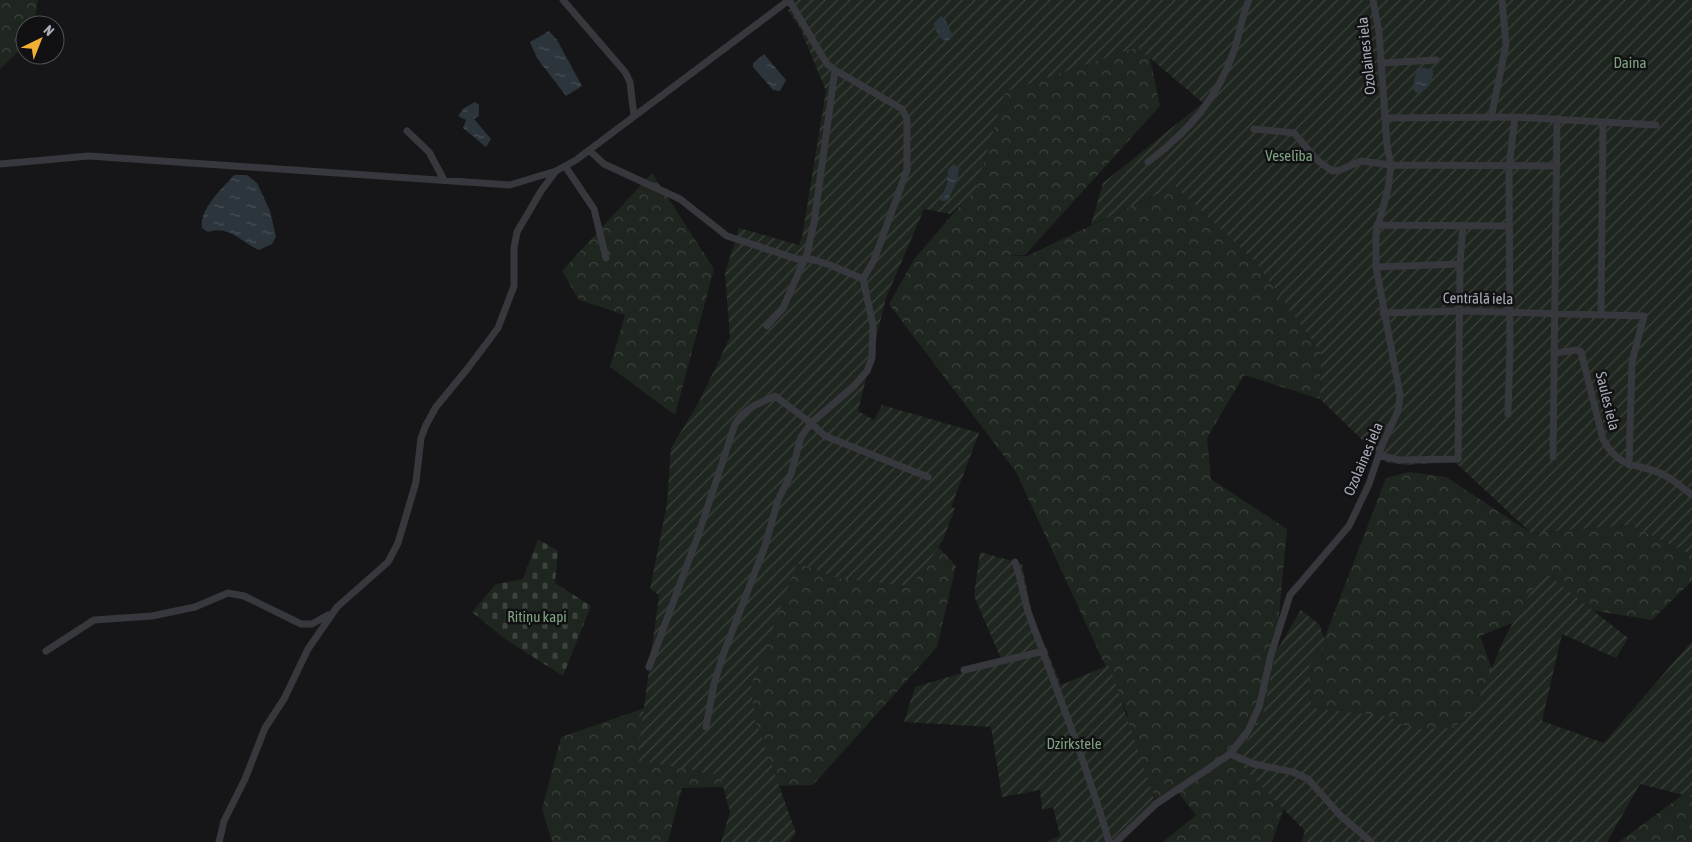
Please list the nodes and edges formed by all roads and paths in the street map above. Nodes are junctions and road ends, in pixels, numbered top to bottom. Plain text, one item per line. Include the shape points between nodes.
1 (564, 0) edge
2 (789, 0) edge
3 (1249, 0) edge
4 (1373, 0) edge
5 (1502, 0) edge
6 (1436, 60) dead end
7 (1381, 63) junction
8 (835, 70) junction
9 (634, 116) junction
10 (1385, 118) junction
11 (1491, 118) junction
12 (1515, 118) junction
13 (1557, 119) junction
14 (1603, 122) junction
15 (1656, 125) dead end
16 (1254, 129) dead end
17 (407, 131) dead end
18 (589, 150) junction
19 (1148, 162) dead end
20 (0, 164) edge
21 (1391, 165) junction
22 (565, 166) junction
23 (1556, 166) junction
24 (1510, 167) junction
25 (556, 171) junction
26 (532, 178) junction
27 (444, 180) junction
28 (541, 191) junction
29 (1378, 225) junction
30 (1463, 225) junction
31 (1509, 226) junction
32 (606, 258) dead end
33 (804, 259) junction
34 (1460, 264) junction
35 (1376, 267) junction
36 (863, 279) junction
37 (1461, 311) junction
38 (1508, 312) junction
39 (1383, 313) junction
40 (1554, 314) junction
41 (1601, 314) junction
42 (767, 326) dead end
43 (1555, 353) junction
44 (1508, 414) dead end
45 (811, 423) junction
46 (1379, 455) junction
47 (1553, 457) dead end
48 (1629, 465) junction
49 (928, 477) dead end
50 (1692, 495) edge
51 (1015, 562) dead end
52 (332, 614) junction
53 (46, 651) dead end
54 (1044, 651) junction
55 (649, 667) dead end
56 (964, 670) dead end
57 (706, 727) dead end
58 (1230, 754) junction
59 (219, 842) edge
60 (1108, 842) edge
61 (1116, 842) edge
62 (1371, 842) edge

1 - 9 street via 625,72 630,82
2 - 8 street via 827,64
2 - 9 street
3 - 19 street via 1221,83 1177,140
4 - 7 street, Ozolaines iela
5 - 11 street via 1506,46
6 - 7 street
7 - 10 street, Ozolaines iela
8 - 33 street via 814,223
8 - 36 street via 902,109 908,119 906,170 874,260
9 - 18 street
10 - 11 street
10 - 21 street, Ozolaines iela
11 - 12 street
12 - 13 street
12 - 24 street
13 - 14 street
13 - 23 street
14 - 15 street
14 - 41 street
16 - 21 street via 1294,133 1317,160 1332,171 1361,161
17 - 27 street via 430,152
18 - 22 street
18 - 33 street via 604,164 680,199 727,236
20 - 27 street via 89,156
21 - 24 street
21 - 29 street, Ozolaines iela
22 - 25 street
22 - 32 street via 594,209
23 - 24 street
23 - 40 street
24 - 31 street
25 - 26 street
25 - 28 street
26 - 27 street via 510,185
26 - 28 street
28 - 52 street via 517,232 514,286 498,328 436,407 426,425 421,438 416,482 395,549 388,562
29 - 30 street
29 - 35 street, Ozolaines iela
30 - 31 street
30 - 34 street
31 - 38 street
33 - 36 street via 830,265
33 - 42 street via 783,308
34 - 35 street
34 - 37 street
35 - 39 street, Ozolaines iela
36 - 45 street via 873,325 872,358 867,371 854,386
37 - 38 street, Centrālā iela
37 - 39 street, Centrālā iela
37 - 46 street via 1458,459 1399,460
38 - 40 street, Centrālā iela
38 - 44 street
39 - 46 street, Ozolaines iela via 1400,395 1398,411
40 - 41 street, Centrālā iela
40 - 43 street
41 - 48 street, Centrālā iela via 1644,316 1632,362
43 - 47 street
43 - 48 street, Saules iela via 1581,352 1603,439 1617,457
45 - 49 street via 825,436
45 - 55 street via 775,396 741,414
45 - 57 street via 802,437 791,474 778,500 765,546 723,655
46 - 58 street, Ozolaines iela via 1349,526 1290,595 1259,706 1248,730
48 - 50 street, Saules iela via 1666,476
51 - 54 street via 1029,615
52 - 53 street via 312,624 301,624 244,596 228,593 195,607 152,616 94,620
52 - 59 street via 308,649 284,699 265,728 224,821
54 - 56 street
54 - 60 street
58 - 61 street, Ozolaines iela via 1156,804
58 - 62 street via 1308,779 1340,815

